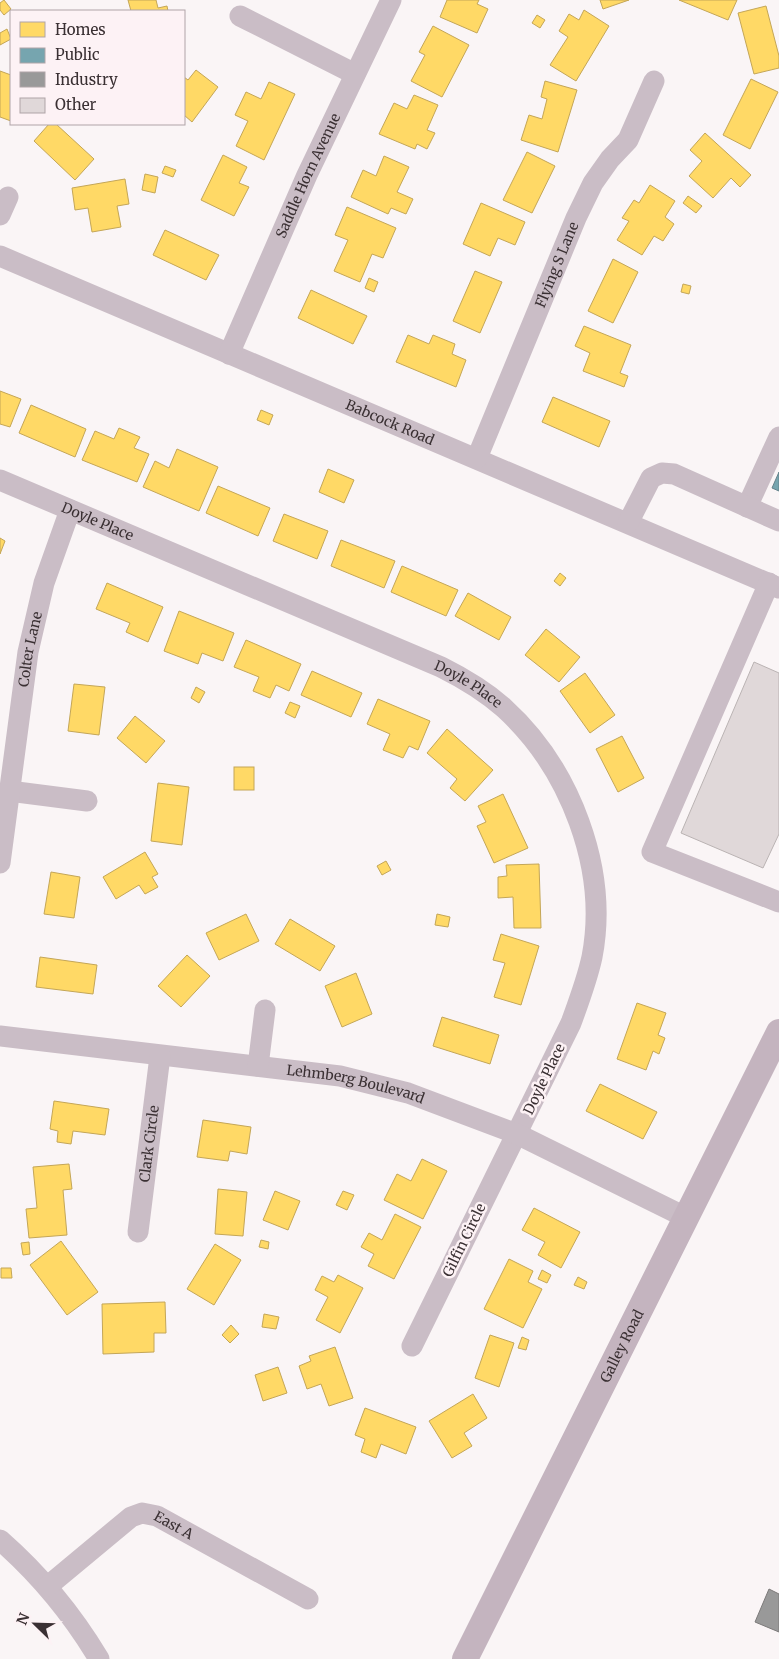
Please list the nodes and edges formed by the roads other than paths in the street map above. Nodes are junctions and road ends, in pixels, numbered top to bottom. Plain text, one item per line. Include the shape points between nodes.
1 (391, 0) edge
2 (240, 16) dead end
3 (355, 74) junction
4 (654, 81) dead end
5 (0, 256) edge
6 (229, 354) junction
7 (779, 437) edge
8 (477, 458) junction
9 (0, 480) edge
10 (747, 507) junction
11 (70, 510) junction
12 (779, 520) edge
13 (628, 523) junction
14 (774, 586) edge
15 (9, 791) junction
16 (87, 800) dead end
17 (0, 862) edge
18 (779, 902) edge
19 (265, 1010) dead end
20 (779, 1032) edge
21 (0, 1036) edge
22 (160, 1056) junction
23 (258, 1066) junction
24 (517, 1134) junction
25 (687, 1218) junction
26 (138, 1232) dead end
27 (412, 1346) dead end
28 (0, 1540) edge
29 (48, 1586) junction
30 (308, 1599) dead end
31 (99, 1659) edge
32 (465, 1659) edge

1 - 3 street, Saddle Horn Avenue
2 - 3 street
3 - 6 street, Saddle Horn Avenue via 306,175
4 - 8 street, Flying S Lane via 628,140 593,183 576,218
5 - 6 street, Babcock Road
6 - 8 street, Babcock Road
7 - 10 street
8 - 13 street, Babcock Road
9 - 11 street, Doyle Place
10 - 12 street
10 - 13 street via 674,474 662,474 651,478
11 - 15 street, Colter Lane via 34,622
11 - 24 street, Doyle Place via 440,667 468,681 504,708 533,739 572,805 585,842 594,881 595,922 592,956 571,1023
13 - 14 street, Babcock Road
14 - 18 street via 652,852
15 - 16 street
15 - 17 street, Colter Lane
19 - 23 street
20 - 25 main road, Galley Road
21 - 22 street, Lehmberg Boulevard
22 - 23 street, Lehmberg Boulevard
22 - 26 street, Clark Circle
23 - 24 street, Lehmberg Boulevard via 376,1084 442,1104
24 - 25 street, Lehmberg Boulevard
24 - 27 street, Gilfin Circle
25 - 32 main road, Galley Road
28 - 29 street
29 - 30 street, East A via 131,1517 142,1513 156,1516
29 - 31 street

